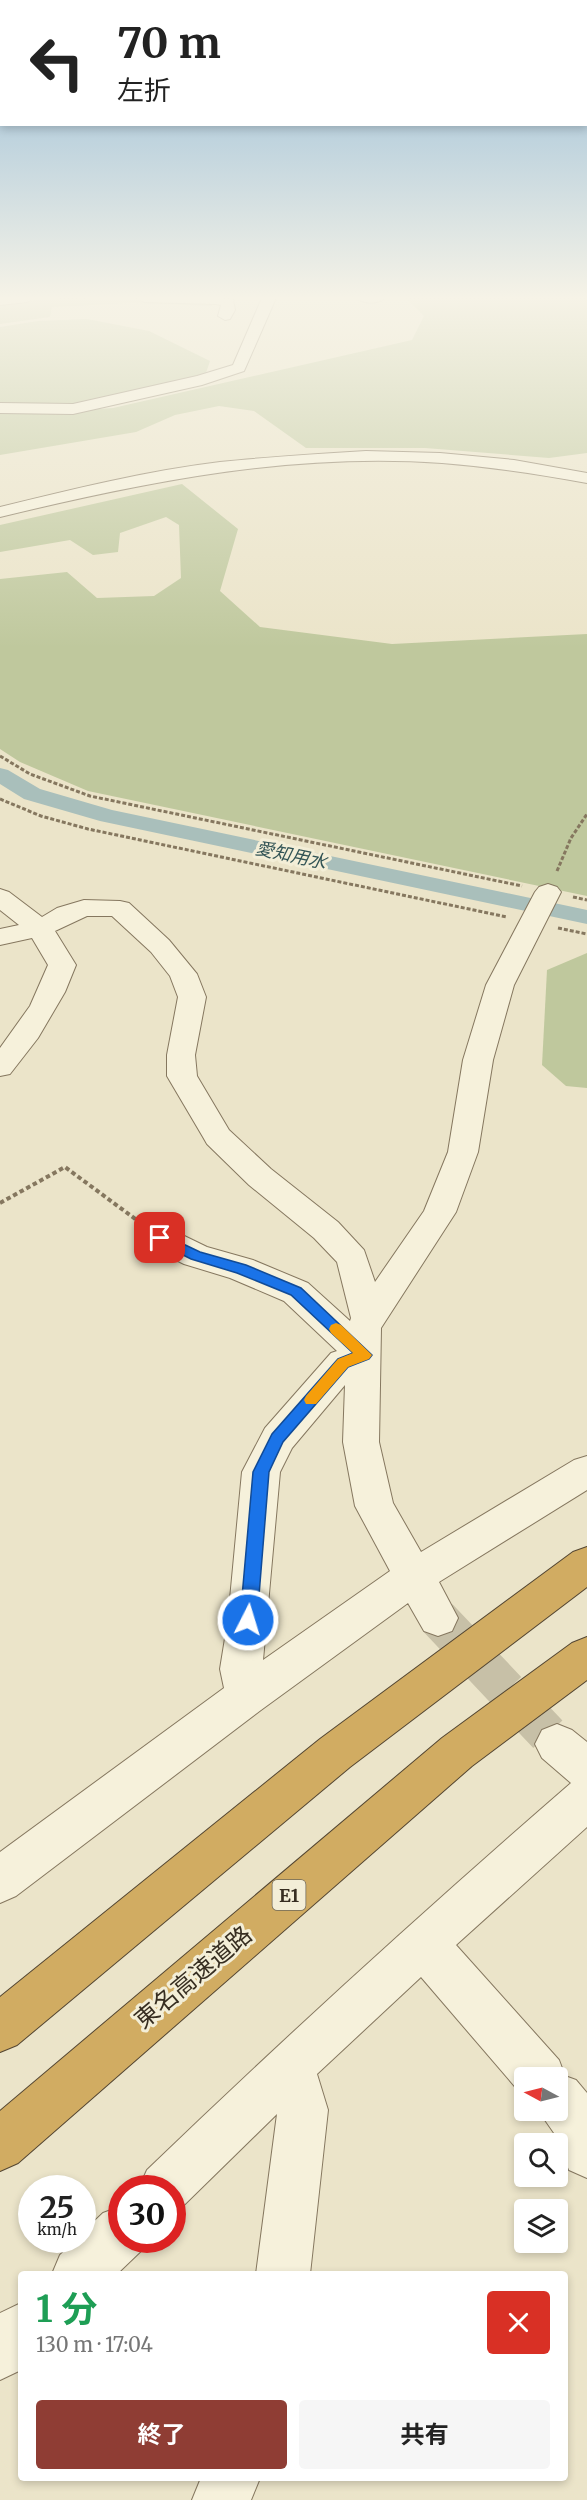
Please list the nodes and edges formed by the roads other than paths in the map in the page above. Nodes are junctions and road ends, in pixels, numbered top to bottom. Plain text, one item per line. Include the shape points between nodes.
1 (0, 416) edge
2 (30, 424) dead end
3 (587, 478) edge
4 (0, 512) edge
5 (548, 892) road end
6 (0, 897) edge
7 (40, 928) junction
8 (0, 937) edge
9 (0, 1067) edge
10 (160, 1238) road end
11 (368, 1318) junction
12 (364, 1355) junction
13 (587, 1471) edge
14 (587, 1564) edge
15 (413, 1577) junction
16 (438, 1618) tunnel mouth
17 (587, 1656) edge
18 (246, 1696) junction
19 (587, 1798) edge
20 (0, 1880) edge
21 (423, 1943) junction
22 (0, 2028) edge
23 (290, 2066) junction
24 (531, 2067) edge
25 (568, 2110) edge
26 (0, 2145) edge
27 (587, 2152) edge
28 (178, 2175) edge
29 (108, 2246) edge
30 (82, 2271) edge
31 (283, 2271) edge
32 (18, 2334) edge
33 (0, 2352) edge
34 (230, 2481) edge
35 (221, 2500) edge

1 - 2 street via 37,420
3 - 4 street via 439,457 257,462 82,492
5 - 11 street via 500,985 478,1060 463,1152 440,1212
6 - 7 street
7 - 8 street
7 - 9 street via 62,965 57,983
7 - 11 street via 84,908 120,909 160,946 183,974 192,997 181,1055 182,1076 218,1137 326,1230 352,1258
10 - 12 street via 196,1256 241,1269 296,1292
11 - 12 street
12 - 15 street via 361,1442 374,1506
12 - 18 street via 343,1363 278,1438 261,1472 241,1669
13 - 15 street
14 - 22 highway via 335,1753
15 - 16 street
15 - 18 street
17 - 26 highway, 東名高速道路 / E1 via 457,1752
18 - 20 street
19 - 21 street
21 - 23 street
21 - 24 street
23 - 28 street
23 - 31 street via 303,2110
25 - 27 street
29 - 30 street
32 - 33 street
34 - 35 street

